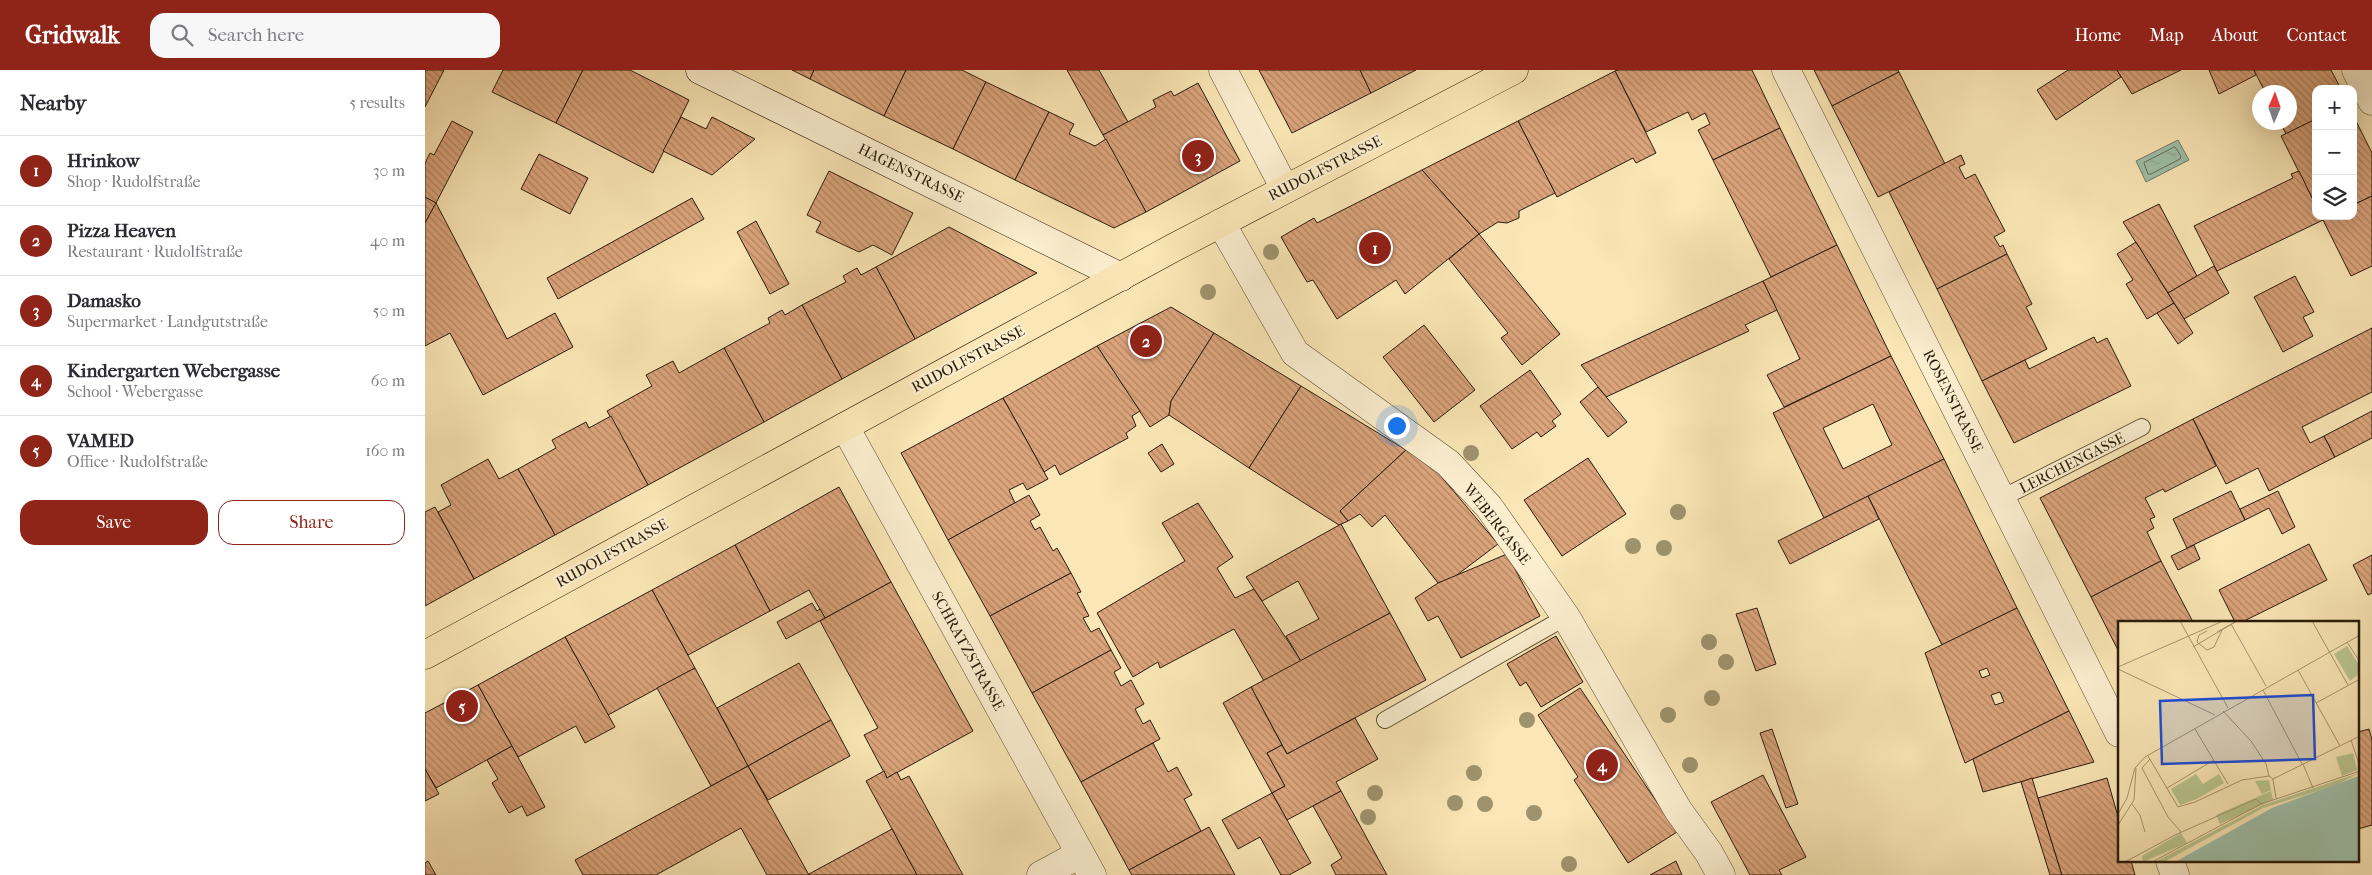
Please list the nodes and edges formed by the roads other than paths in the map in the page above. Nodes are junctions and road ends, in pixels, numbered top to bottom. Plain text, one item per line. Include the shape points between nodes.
1 (700, 70) edge
2 (1223, 70) edge
3 (1514, 70) edge
4 (1786, 70) edge
5 (2356, 70) edge
6 (2372, 101) edge
7 (1285, 188) junction
8 (1221, 223) junction
9 (1121, 277) junction
10 (845, 426) junction
11 (2143, 427) dead end
12 (2002, 498) junction
13 (1566, 617) junction
14 (425, 655) edge
15 (1385, 720) dead end
16 (2118, 731) edge
17 (2170, 862) edge
18 (1086, 865) edge
19 (1041, 875) edge
20 (1721, 875) edge
21 (2175, 875) edge

1 - 9 street, HAGENSTRASSE
2 - 7 street
3 - 7 main road, RUDOLFSTRASSE
4 - 12 street, ROSENSTRASSE
5 - 6 street
7 - 8 main road, RUDOLFSTRASSE
8 - 9 main road, RUDOLFSTRASSE
8 - 13 street, WEBERGASSE via 1295,353 1448,463 1489,507
9 - 10 main road, RUDOLFSTRASSE
10 - 14 main road, RUDOLFSTRASSE
10 - 18 street, SCHRATZSTRASSE
11 - 12 lane, LERCHENGASSE
12 - 16 street, ROSENSTRASSE
13 - 15 lane
13 - 20 street, WEBERGASSE via 1678,810
17 - 21 street
18 - 19 street

